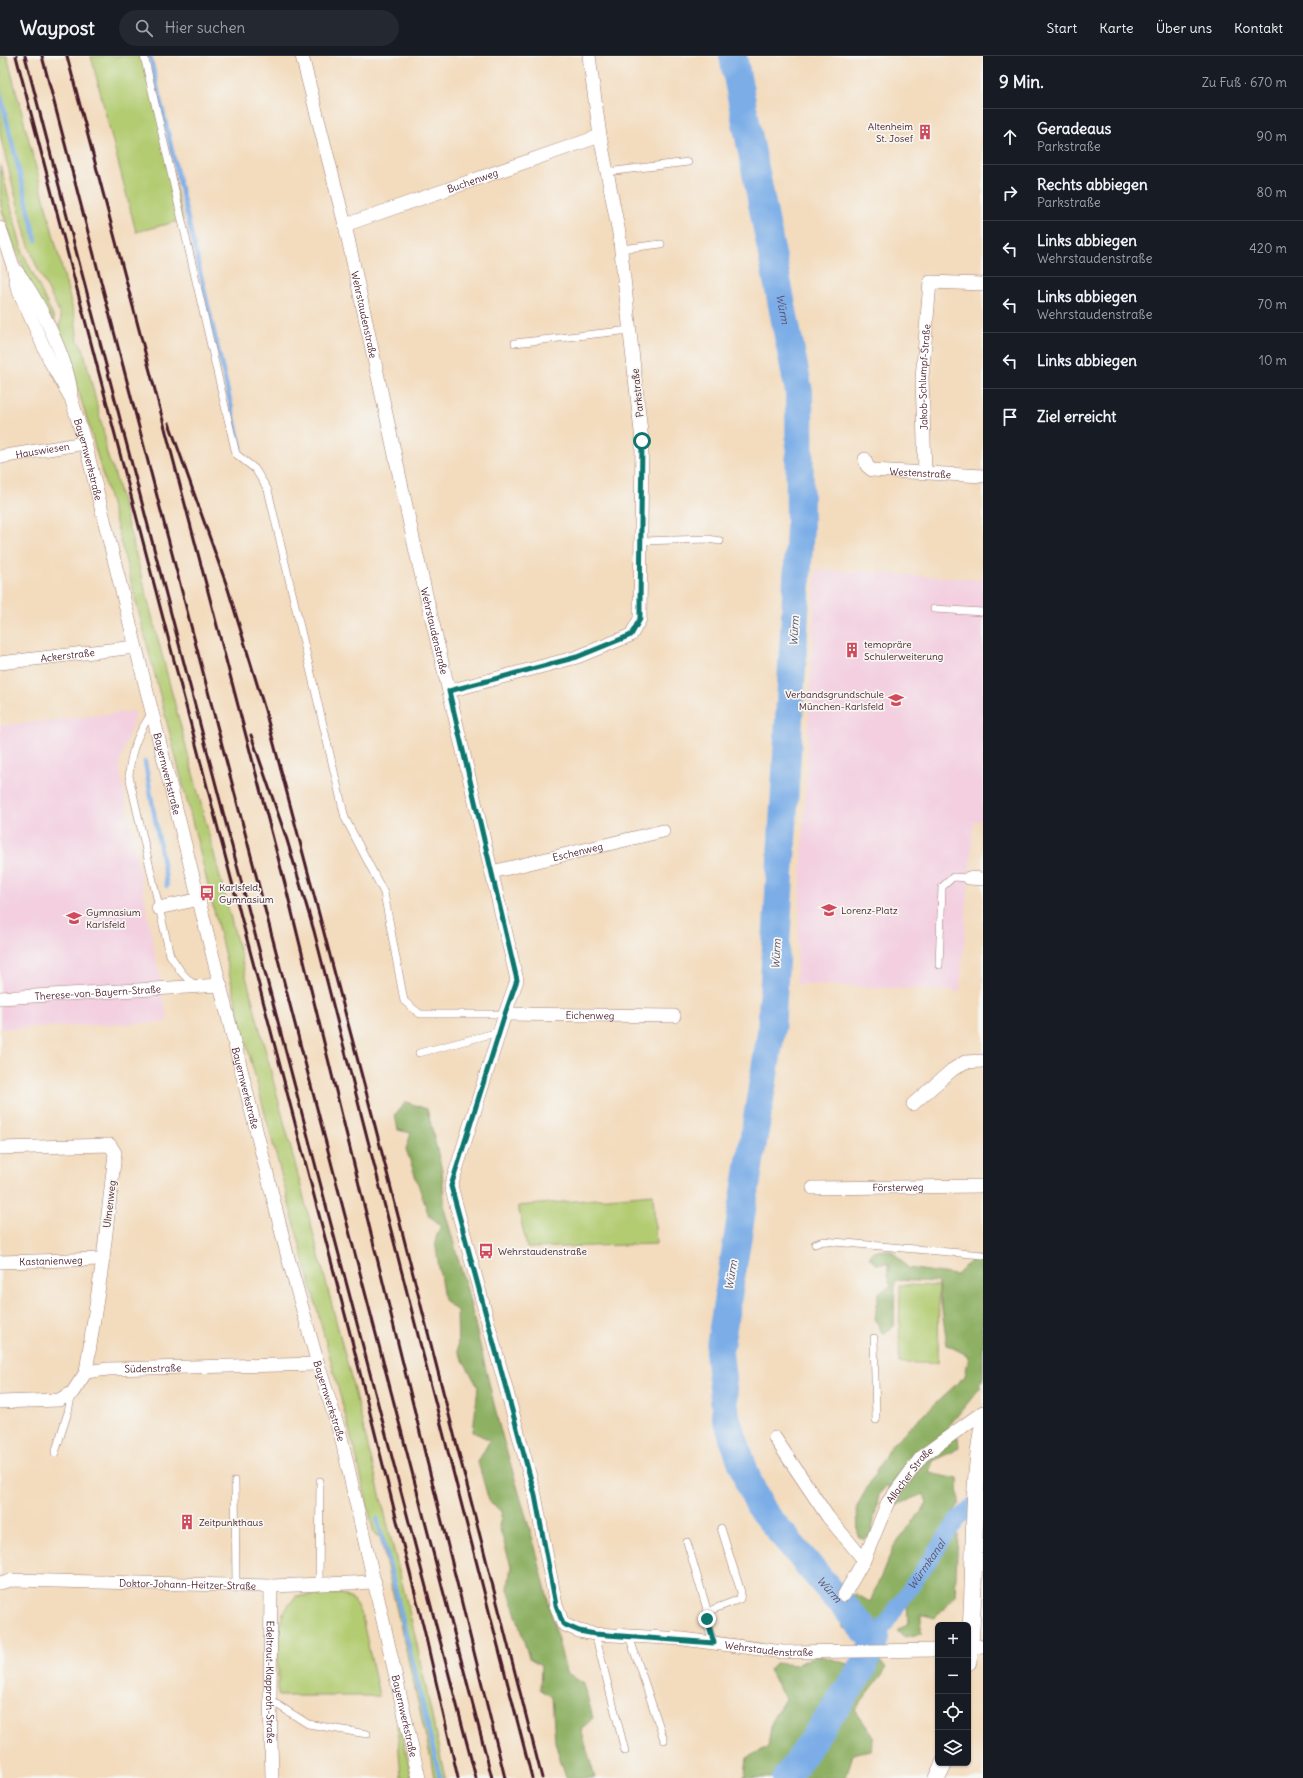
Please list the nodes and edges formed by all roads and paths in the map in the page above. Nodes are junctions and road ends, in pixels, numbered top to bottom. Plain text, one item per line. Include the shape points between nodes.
1 (144, 56) edge
2 (302, 56) edge
3 (589, 56) edge
4 (600, 136) junction
5 (688, 162) dead end
6 (607, 172) junction
7 (345, 225) junction
8 (0, 228) edge
9 (661, 244) dead end
10 (621, 249) junction
11 (983, 284) edge
12 (630, 330) junction
13 (515, 343) dead end
14 (85, 443) junction
15 (0, 457) edge
16 (865, 459) dead end
17 (925, 472) junction
18 (983, 476) edge
19 (641, 540) junction
20 (720, 541) dead end
21 (934, 609) dead end
22 (983, 612) edge
23 (135, 647) junction
24 (0, 663) edge
25 (449, 691) junction
26 (153, 712) junction
27 (663, 831) dead end
28 (492, 872) junction
29 (968, 878) joint
30 (983, 879) edge
31 (200, 899) junction
32 (158, 908) junction
33 (939, 965) dead end
34 (221, 985) junction
35 (196, 987) junction
36 (0, 998) edge
37 (505, 1014) junction
38 (674, 1016) dead end
39 (499, 1032) junction
40 (419, 1053) dead end
41 (983, 1060) edge
42 (913, 1104) dead end
43 (0, 1148) edge
44 (983, 1186) edge
45 (813, 1188) dead end
46 (815, 1244) dead end
47 (983, 1255) edge
48 (102, 1259) junction
49 (0, 1262) edge
50 (874, 1338) dead end
51 (318, 1364) junction
52 (86, 1372) junction
53 (72, 1393) junction
54 (0, 1402) edge
55 (983, 1412) edge
56 (876, 1420) dead end
57 (983, 1426) edge
58 (775, 1438) dead end
59 (55, 1453) dead end
60 (235, 1481) dead end
61 (320, 1481) dead end
62 (721, 1528) dead end
63 (687, 1542) dead end
64 (864, 1560) junction
65 (375, 1582) junction
66 (0, 1583) edge
67 (319, 1584) junction
68 (236, 1585) junction
69 (271, 1586) junction
70 (844, 1595) dead end
71 (708, 1613) junction
72 (595, 1634) junction
73 (629, 1636) junction
74 (714, 1643) junction
75 (935, 1650) edge
76 (972, 1651) edge
77 (270, 1700) junction
78 (368, 1734) dead end
79 (664, 1740) dead end
80 (625, 1751) dead end
81 (943, 1766) edge
82 (272, 1778) edge
83 (419, 1778) edge
84 (937, 1778) edge

1 - 37 lane via 236,454 254,469 268,490 345,818 384,893 404,1001 420,1014
2 - 7 street, Wehrstaudenstraße
3 - 4 street, Parkstraße
4 - 6 street, Parkstraße
4 - 7 street, Buchenweg
5 - 6 lane
6 - 10 street, Parkstraße
7 - 25 street, Wehrstaudenstraße
8 - 14 street, Bayernwerkstraße via 17,287 32,324 72,398
9 - 10 lane
10 - 12 street, Parkstraße
11 - 17 street, Jakob-Schlumpf-Straße via 930,282 922,378
12 - 13 lane
12 - 19 street, Parkstraße via 642,441
14 - 15 street, Hauswiesen
14 - 23 street, Bayernwerkstraße
16 - 17 street, Westenstraße via 867,466 872,470
17 - 18 street, Westenstraße
19 - 20 lane
19 - 25 street, Parkstraße via 640,619 631,635 577,657
21 - 22 lane
23 - 24 street, Ackerstraße
23 - 26 street, Bayernwerkstraße
25 - 28 street, Wehrstaudenstraße
26 - 31 street, Bayernwerkstraße
26 - 32 lane via 141,727 129,761 129,776
27 - 28 street, Eschenweg
28 - 37 street, Wehrstaudenstraße via 517,980
29 - 30 street
29 - 33 lane via 953,877 942,887
31 - 32 street
31 - 34 street, Bayernwerkstraße
32 - 35 lane via 170,955 182,974
34 - 35 street, Therese-von-Bayern-Straße
34 - 51 street, Bayernwerkstraße via 287,1254
35 - 36 street, Therese-von-Bayern-Straße
37 - 38 street, Eichenweg
37 - 39 street, Wehrstaudenstraße
39 - 40 lane
39 - 72 street, Wehrstaudenstraße via 451,1186 535,1495 556,1605 563,1624
41 - 42 street via 965,1062 952,1070
43 - 48 street, Ulmenweg via 110,1145 115,1153
44 - 45 street, Försterweg
46 - 47 lane via 823,1242
48 - 49 street, Kastanienweg
48 - 52 street, Ulmenweg
50 - 56 lane
51 - 52 street, Südenstraße via 115,1368
51 - 65 street, Bayernwerkstraße via 341,1437
52 - 53 street
53 - 54 street via 59,1400
53 - 59 lane
55 - 64 street, Allacher Straße via 922,1456 888,1502
57 - 76 street via 976,1477
58 - 64 street via 828,1517
60 - 68 lane
61 - 67 lane
62 - 71 lane via 741,1592 740,1600
63 - 71 lane
64 - 70 street, Allacher Straße
65 - 67 street, Doktor-Johann-Heitzer-Straße
65 - 83 street, Bayernwerkstraße
66 - 68 street, Doktor-Johann-Heitzer-Straße via 11,1580
67 - 69 street, Doktor-Johann-Heitzer-Straße
68 - 69 street, Doktor-Johann-Heitzer-Straße
69 - 77 street, Edeltraut-Klapproth-Straße
71 - 74 lane via 708,1627
72 - 73 street, Wehrstaudenstraße
72 - 80 lane
73 - 74 street, Wehrstaudenstraße
73 - 79 lane
74 - 75 street, Wehrstaudenstraße via 783,1652
77 - 78 lane via 308,1724
77 - 82 street, Edeltraut-Klapproth-Straße
81 - 84 street

